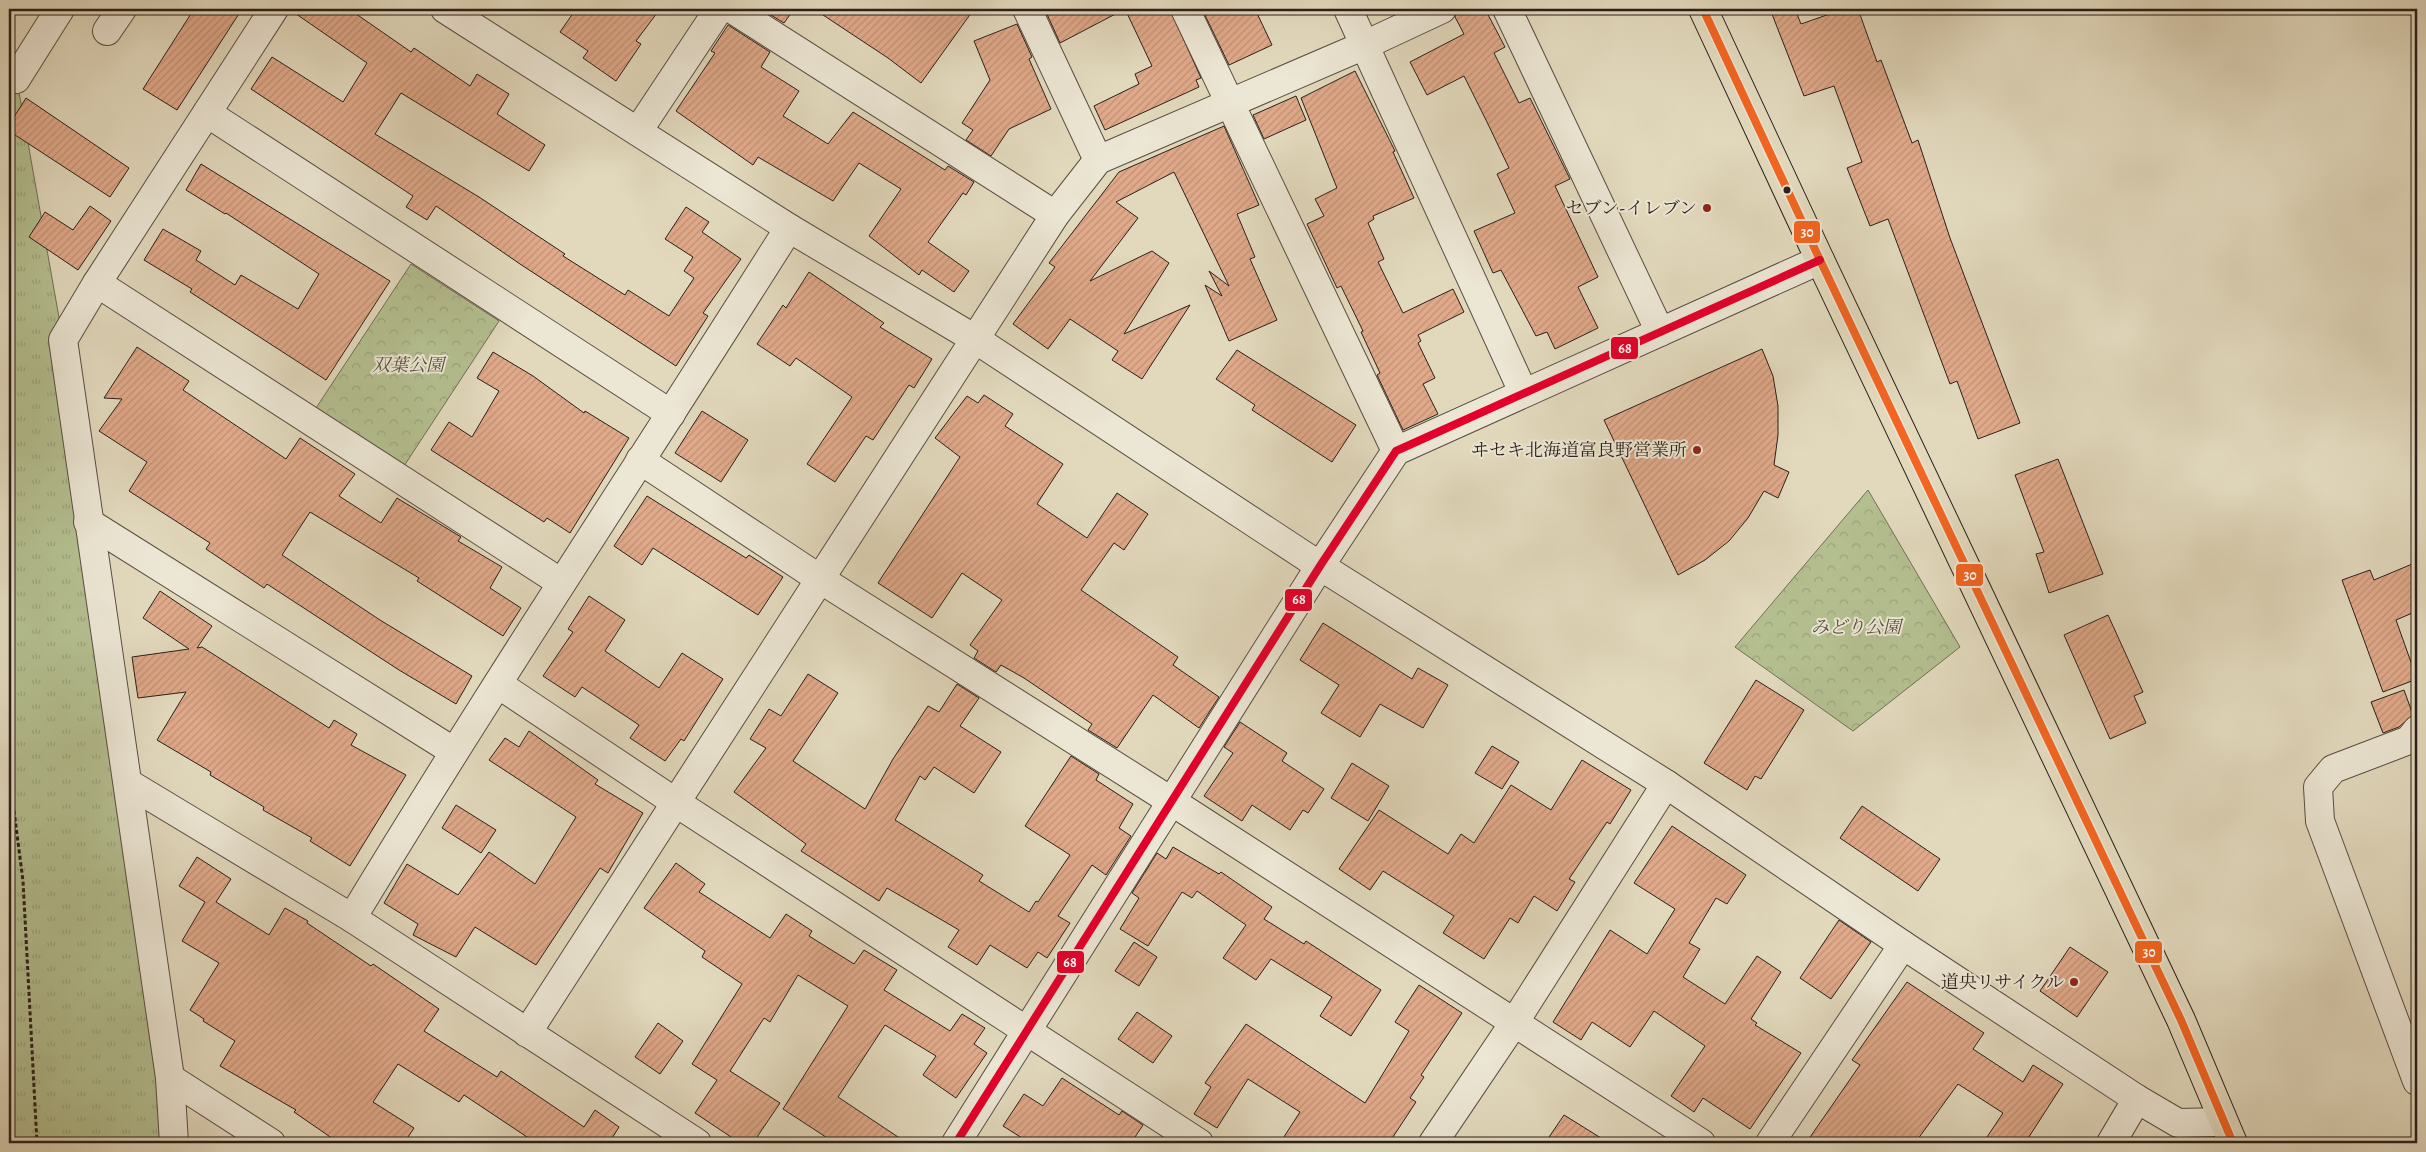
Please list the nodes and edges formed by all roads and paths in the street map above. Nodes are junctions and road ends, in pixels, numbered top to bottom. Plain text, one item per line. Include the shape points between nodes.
1 (60, 9) edge
2 (122, 9) edge
3 (274, 9) edge
4 (444, 9) edge
5 (719, 9) edge
6 (732, 9) edge
7 (1027, 9) edge
8 (1185, 9) edge
9 (1348, 9) edge
10 (1442, 9) edge
11 (1507, 9) edge
12 (1703, 9) edge
13 (108, 31) dead end
14 (1365, 45) junction
15 (16, 79) dead end
16 (1231, 103) junction
17 (207, 113) junction
18 (638, 131) junction
19 (1098, 160) junction
20 (1055, 215) junction
21 (789, 228) junction
22 (1820, 260) junction
23 (97, 283) junction
24 (1660, 332) junction
25 (975, 339) junction
26 (1523, 392) junction
27 (671, 414) junction
28 (1396, 451) junction
29 (640, 460) junction
30 (88, 522) junction
31 (1320, 566) junction
32 (820, 579) junction
33 (560, 582) junction
34 (498, 684) junction
35 (2417, 730) edge
36 (453, 751) junction
37 (9, 772) edge
38 (128, 783) junction
39 (1666, 784) junction
40 (675, 802) junction
41 (1171, 802) junction
42 (352, 918) junction
43 (1902, 945) junction
44 (1514, 1023) junction
45 (1028, 1030) junction
46 (527, 1033) junction
47 (170, 1078) junction
48 (2417, 1081) edge
49 (2137, 1099) junction
50 (2228, 1132) edge
51 (37, 1143) edge
52 (174, 1143) edge
53 (271, 1143) edge
54 (697, 1143) edge
55 (956, 1143) edge
56 (1199, 1143) edge
57 (1433, 1143) edge
58 (1701, 1143) edge
59 (1770, 1143) edge
60 (2111, 1143) edge

1 - 15 street
2 - 13 street
3 - 17 street
4 - 18 street
5 - 18 street
6 - 20 street
7 - 19 street
8 - 16 street
9 - 14 street
10 - 14 street
11 - 24 street
12 - 22 highway
14 - 16 street
14 - 26 street
16 - 19 street
16 - 28 street
17 - 23 street
17 - 27 street
18 - 21 street
19 - 20 street
20 - 25 street
21 - 25 street
21 - 27 street
22 - 24 street
22 - 50 highway via 2181,1020
23 - 30 street via 63,340
23 - 33 street
24 - 26 street
25 - 31 street
25 - 32 street
26 - 28 street
27 - 29 street
28 - 31 street
29 - 32 street
29 - 33 street
30 - 36 street
30 - 38 street
31 - 39 street
31 - 41 street
32 - 40 street
32 - 41 street
33 - 34 street
34 - 36 street
34 - 40 street
35 - 48 street via 2409,740 2333,768 2318,787 2320,821
36 - 42 street
37 - 51 path via 23,881
38 - 42 street
38 - 47 street
39 - 43 street
39 - 44 street
40 - 45 street
40 - 46 street
41 - 44 street
41 - 45 street
42 - 46 street
43 - 49 street
43 - 59 street
44 - 57 street
44 - 58 street
45 - 55 street
45 - 56 street
46 - 54 street
47 - 52 street
47 - 53 street
49 - 50 street via 2178,1123
49 - 60 street

